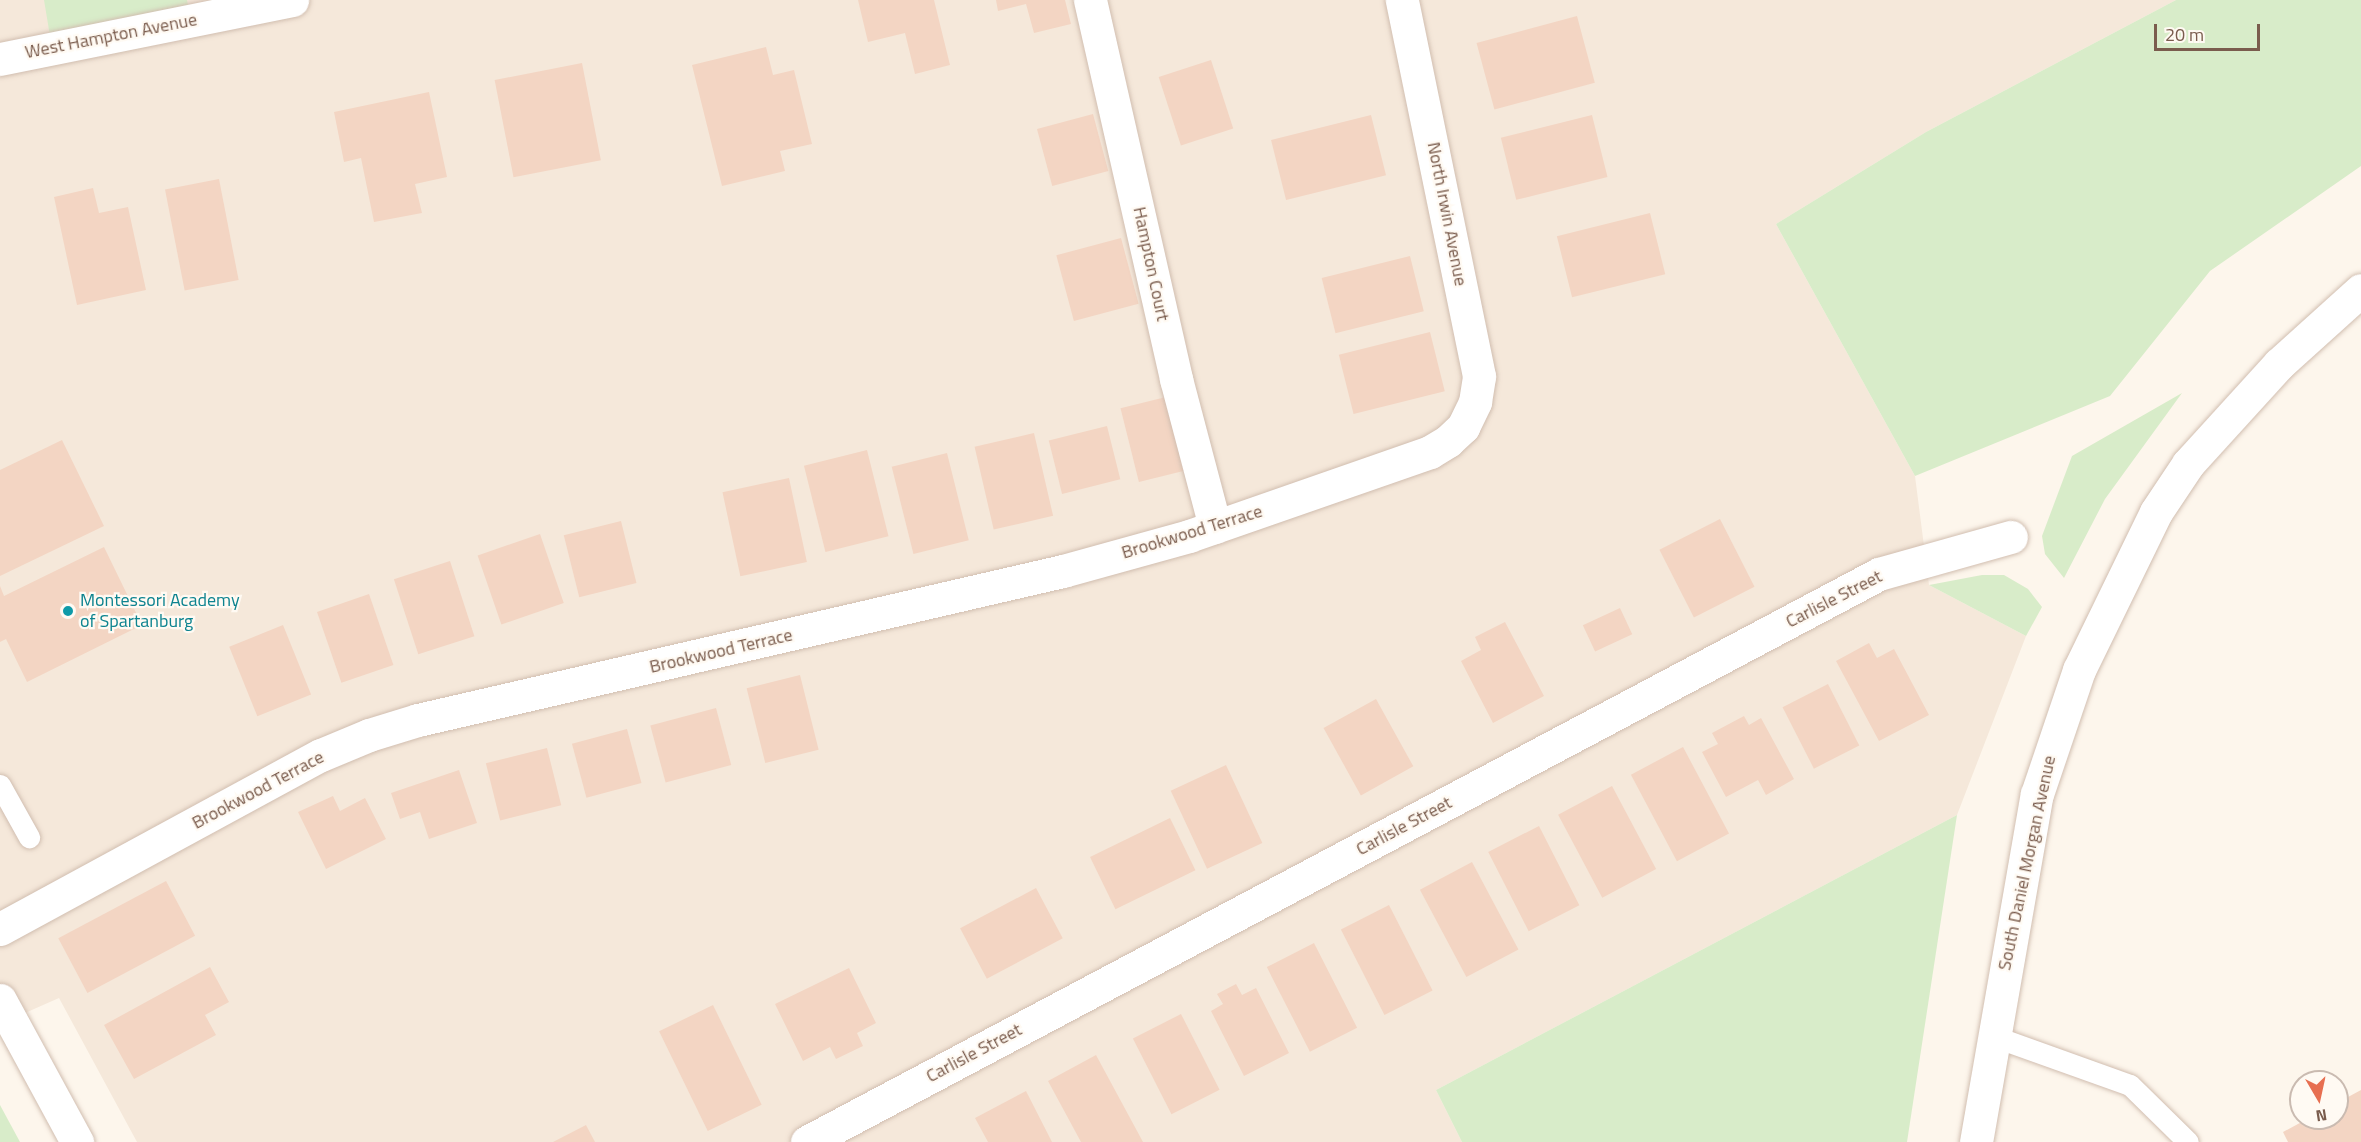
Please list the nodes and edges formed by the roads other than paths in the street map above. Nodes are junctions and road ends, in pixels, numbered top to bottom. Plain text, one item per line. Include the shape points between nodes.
1 (292, 0) edge
2 (1090, 0) edge
3 (1402, 0) edge
4 (0, 58) edge
5 (2361, 290) edge
6 (1463, 426) joint
7 (1215, 527) junction
8 (2011, 537) dead end
9 (0, 785) edge
10 (29, 837) dead end
11 (0, 929) edge
12 (0, 1000) edge
13 (1994, 1036) junction
14 (77, 1142) edge
15 (807, 1142) edge
16 (1976, 1142) edge
17 (2188, 1142) edge

1 - 4 street, West Hampton Avenue
2 - 7 street, Hampton Court via 1176,379
3 - 6 street, North Irwin Avenue via 1479,376 1475,402
5 - 13 street, South Daniel Morgan Avenue via 2279,364 2188,464 2156,512 2106,610 2056,731 2037,794
6 - 7 street, Brookwood Terrace via 1430,452
7 - 11 street, Brookwood Terrace via 1063,571 418,720 369,735 321,755
8 - 15 street, Carlisle Street via 1879,574
9 - 10 lane
12 - 14 street
13 - 16 street, South Daniel Morgan Avenue
13 - 17 lane via 2130,1085

